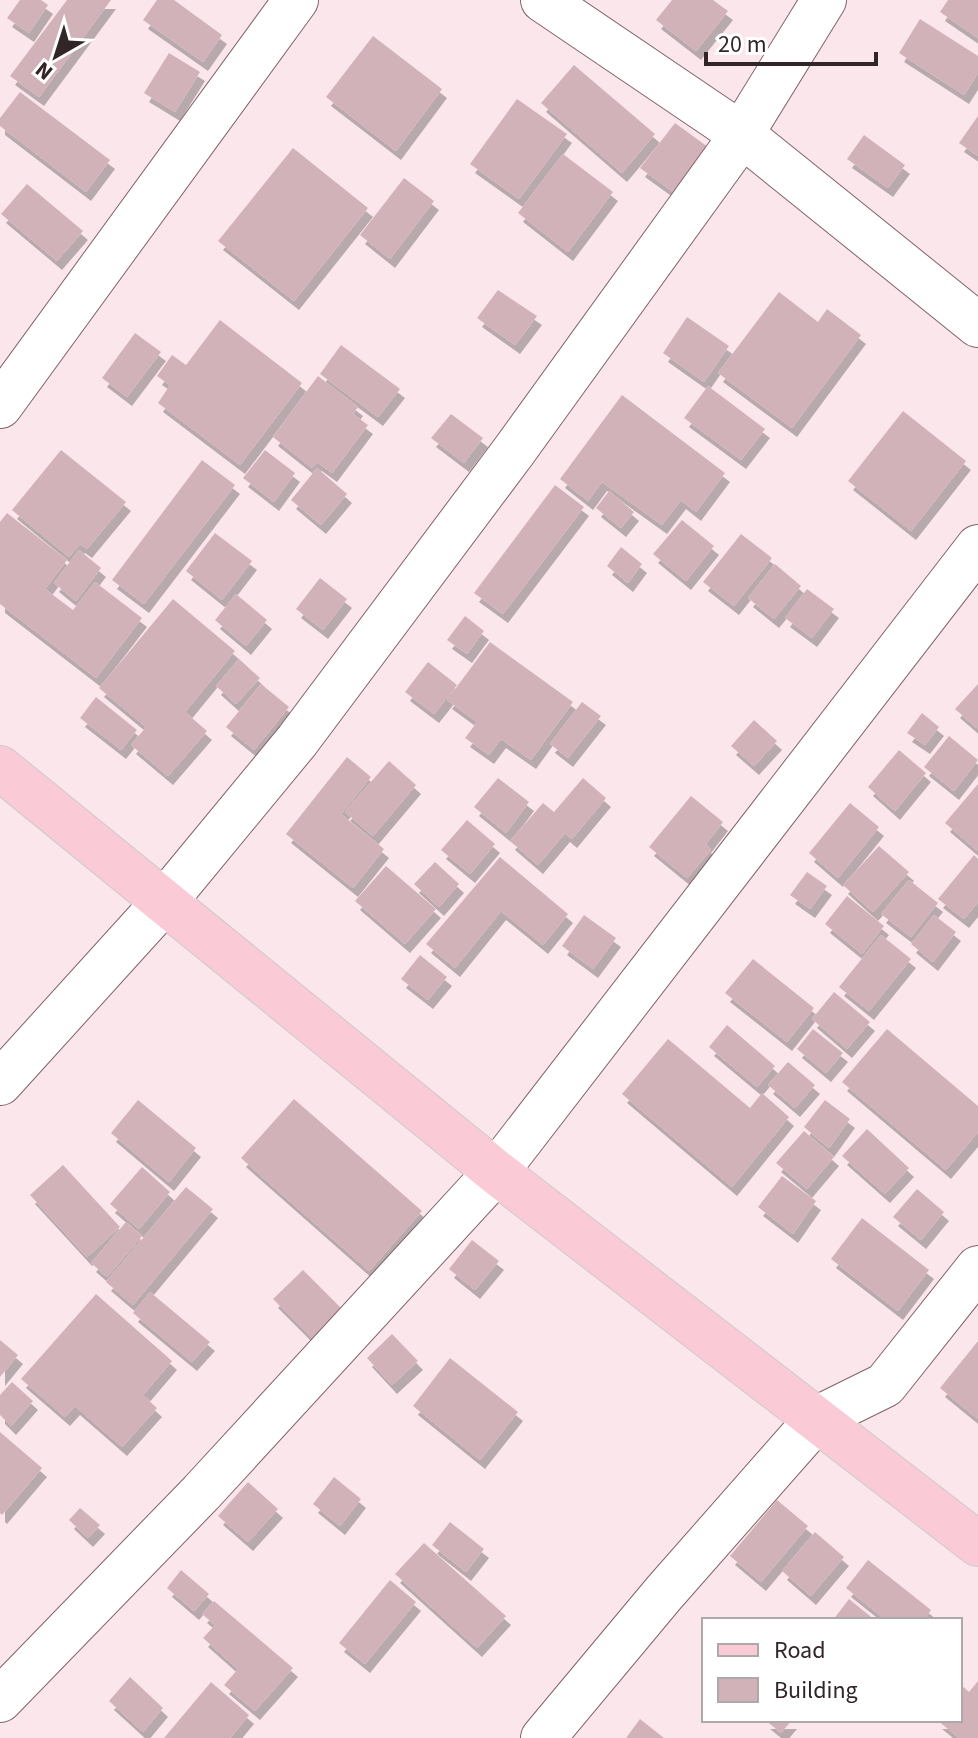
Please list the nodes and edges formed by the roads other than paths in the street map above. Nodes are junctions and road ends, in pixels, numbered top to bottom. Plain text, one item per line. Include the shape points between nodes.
1 (296, 0) edge
2 (543, 0) edge
3 (824, 0) edge
4 (741, 134) junction
5 (978, 325) edge
6 (0, 406) edge
7 (978, 547) edge
8 (0, 768) edge
9 (165, 901) junction
10 (0, 1083) edge
11 (496, 1172) junction
12 (978, 1268) edge
13 (818, 1418) junction
14 (978, 1544) edge
15 (0, 1700) edge
16 (543, 1738) edge

1 - 6 street
2 - 4 street
3 - 4 street
4 - 5 street
4 - 9 street via 307,729
7 - 11 street
8 - 9 main road
9 - 10 street
9 - 11 main road
11 - 13 main road
11 - 15 street via 201,1493
12 - 13 street via 885,1385
13 - 14 main road
13 - 16 street

